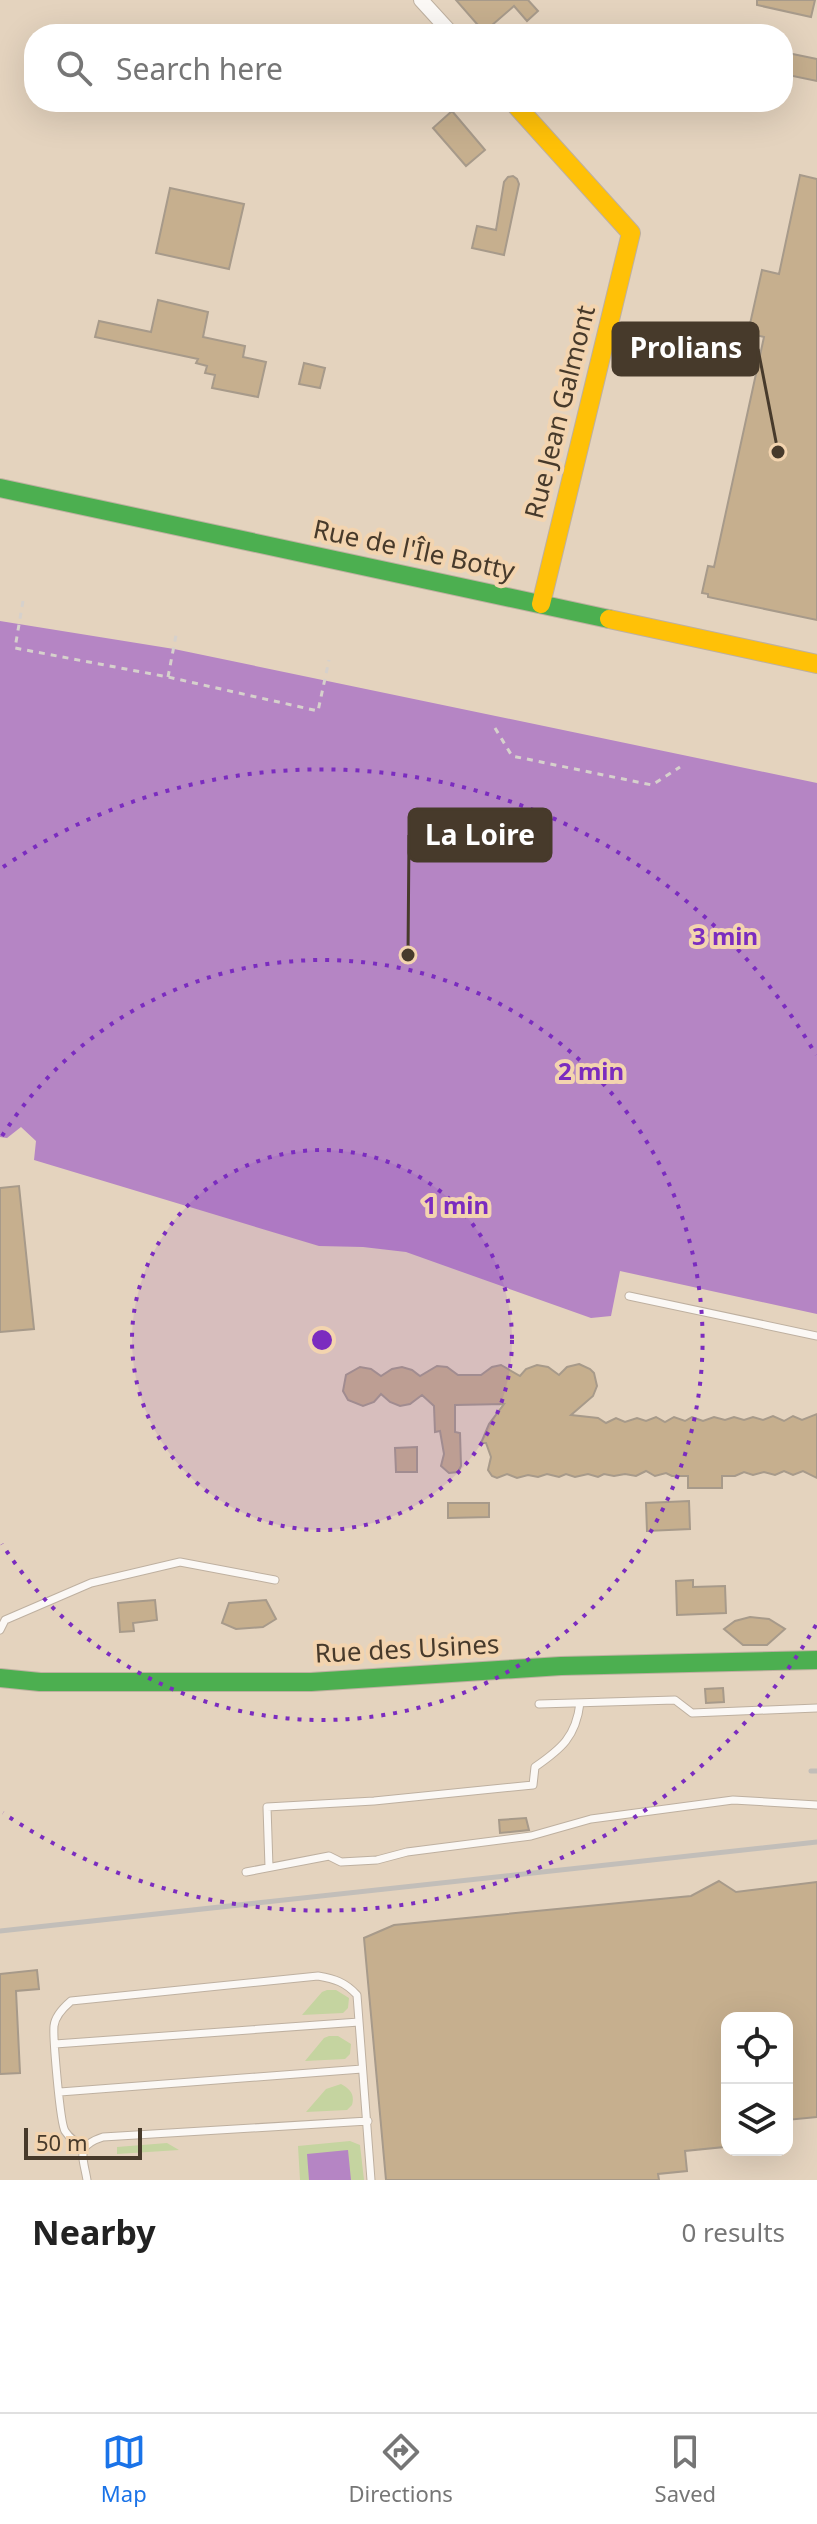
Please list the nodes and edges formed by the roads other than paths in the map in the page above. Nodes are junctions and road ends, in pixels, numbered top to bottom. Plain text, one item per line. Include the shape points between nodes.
1 (421, 0) edge
2 (443, 24) edge
3 (522, 112) edge
4 (0, 488) edge
5 (541, 604) junction
6 (817, 664) edge
7 (629, 1296) dead end
8 (817, 1336) edge
9 (275, 1580) dead end
10 (0, 1630) edge
11 (817, 1660) edge
12 (0, 1678) edge
13 (580, 1703) junction
14 (539, 1704) dead end
15 (817, 1708) edge
16 (817, 1805) edge
17 (269, 1867) junction
18 (246, 1872) dead end
19 (359, 2022) junction
20 (55, 2044) junction
21 (362, 2069) junction
22 (60, 2092) junction
23 (368, 2121) junction
24 (84, 2147) junction
25 (87, 2180) edge
26 (371, 2180) edge

1 - 2 street
3 - 5 street, Rue Jean Galmont via 631,233
4 - 5 street, Rue de l'Île Botty
5 - 6 street, Rue de l'Île Botty
7 - 8 lane
9 - 10 lane via 180,1562 91,1583 5,1620
11 - 12 street, Rue des Usines via 561,1666 311,1682
13 - 14 lane
13 - 15 lane via 675,1700 692,1713
13 - 17 lane via 566,1743 535,1767 533,1785 267,1807
16 - 17 lane via 733,1800 591,1819 531,1836 377,1860 341,1862 329,1856
17 - 18 lane
19 - 20 lane
19 - 20 lane via 357,1995 350,1987 318,1976 71,2001 57,2016
19 - 21 lane
20 - 22 lane
21 - 22 lane
21 - 23 lane
22 - 24 lane via 63,2129
23 - 24 lane via 103,2137
23 - 26 lane
24 - 25 lane

